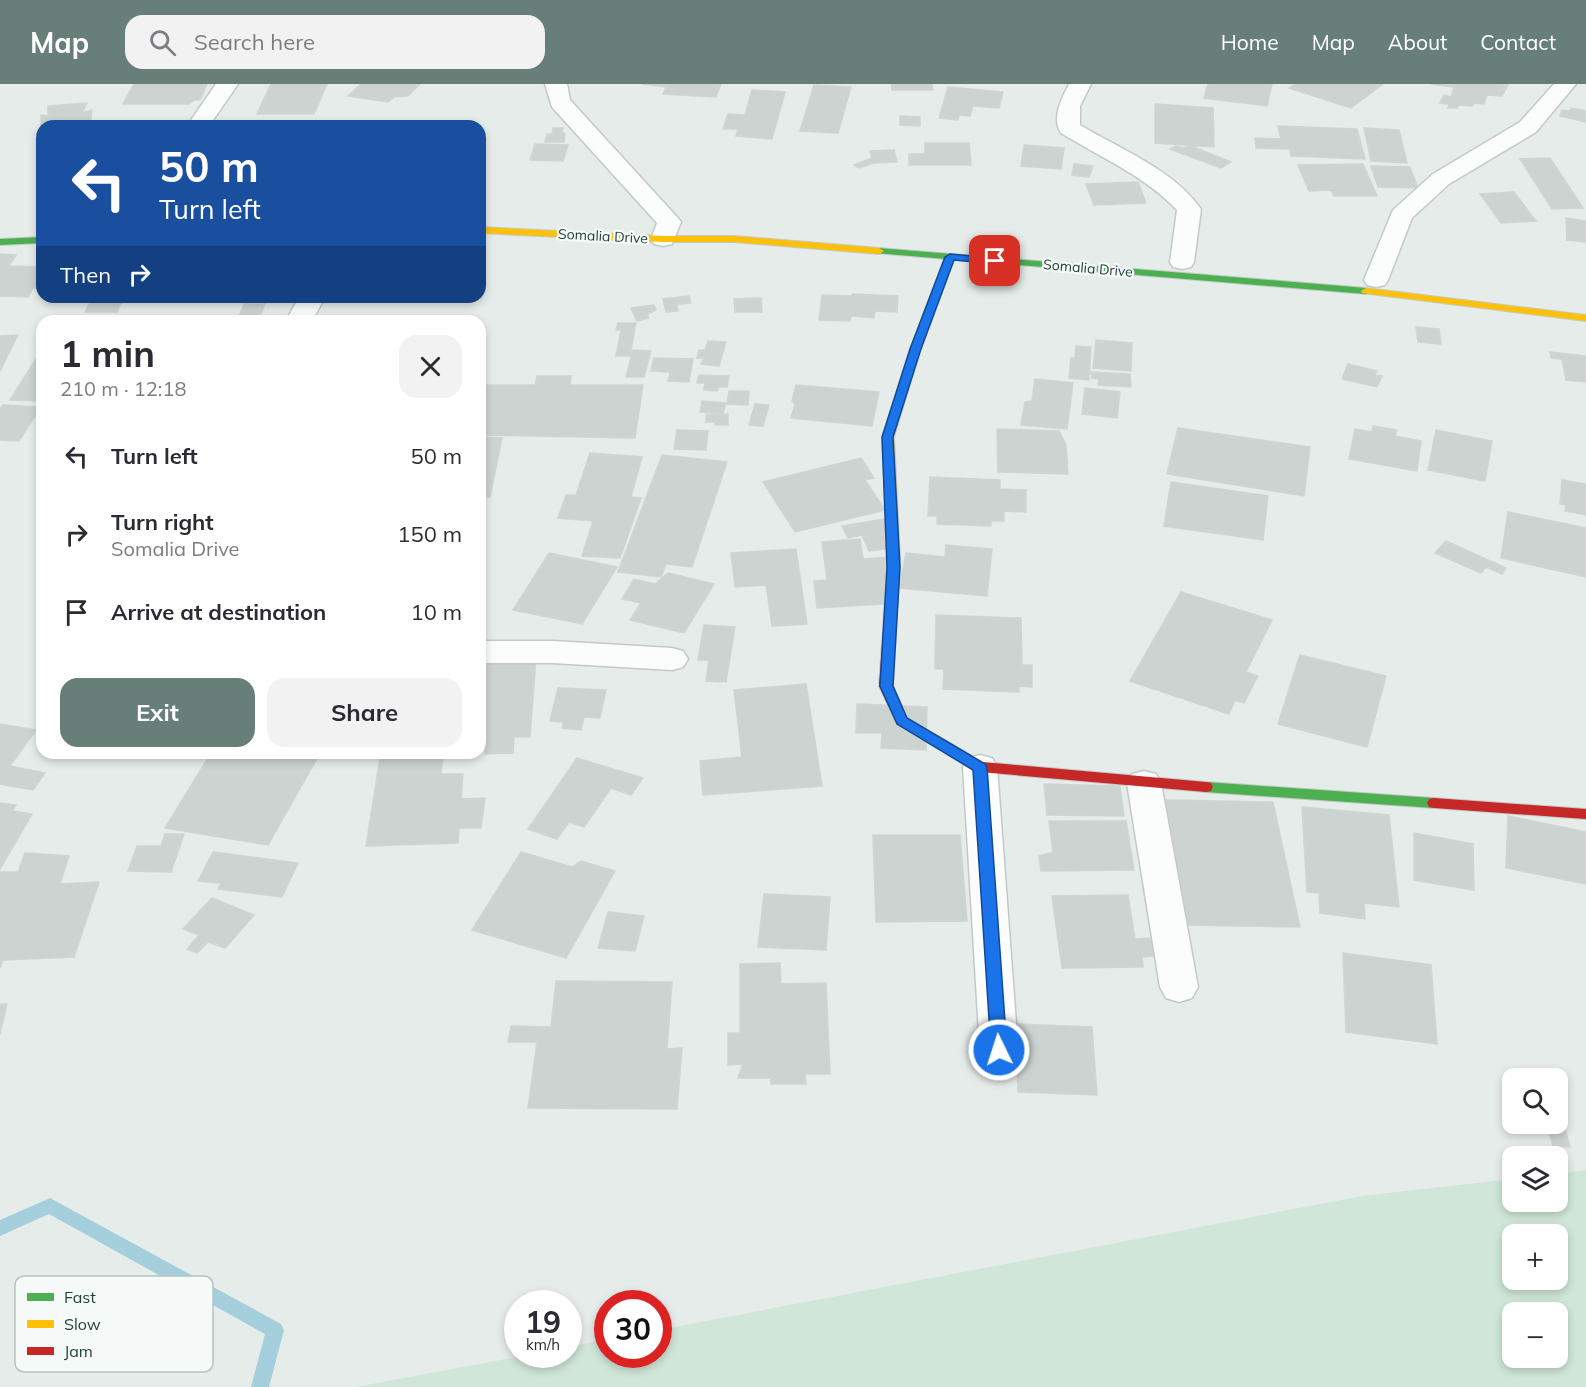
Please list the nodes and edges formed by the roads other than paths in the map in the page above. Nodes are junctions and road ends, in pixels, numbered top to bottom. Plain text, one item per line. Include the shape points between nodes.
1 (226, 84) edge
2 (555, 84) edge
3 (1080, 84) edge
4 (1564, 84) edge
5 (202, 120) edge
6 (486, 220) edge
7 (598, 222) dead end
8 (645, 222) dead end
9 (705, 225) dead end
10 (671, 228) junction
11 (486, 230) edge
12 (36, 240) edge
13 (0, 242) edge
14 (950, 257) junction
15 (1182, 262) junction
16 (1376, 280) junction
17 (1433, 285) dead end
18 (1586, 318) edge
19 (486, 652) edge
20 (672, 659) dead end
21 (980, 767) junction
22 (1144, 783) junction
23 (1586, 814) edge
24 (1179, 987) dead end
25 (999, 1050) dead end

1 - 5 street
2 - 10 street via 560,102
3 - 15 street via 1069,106 1070,128 1162,184 1190,209
4 - 16 street via 1528,127 1441,179 1401,215
6 - 7 main road, Somalia Drive
8 - 10 main road, Somalia Drive
9 - 15 main road, Somalia Drive
10 - 11 main road, Somalia Drive
10 - 14 main road, Somalia Drive via 734,239
12 - 13 main road
14 - 18 main road, Somalia Drive via 1403,294
14 - 21 main road via 915,349 888,437 894,567 886,686 902,721
15 - 16 main road, Somalia Drive
16 - 17 main road, Somalia Drive
19 - 20 street
21 - 22 main road
21 - 25 street
22 - 23 main road
22 - 24 street

